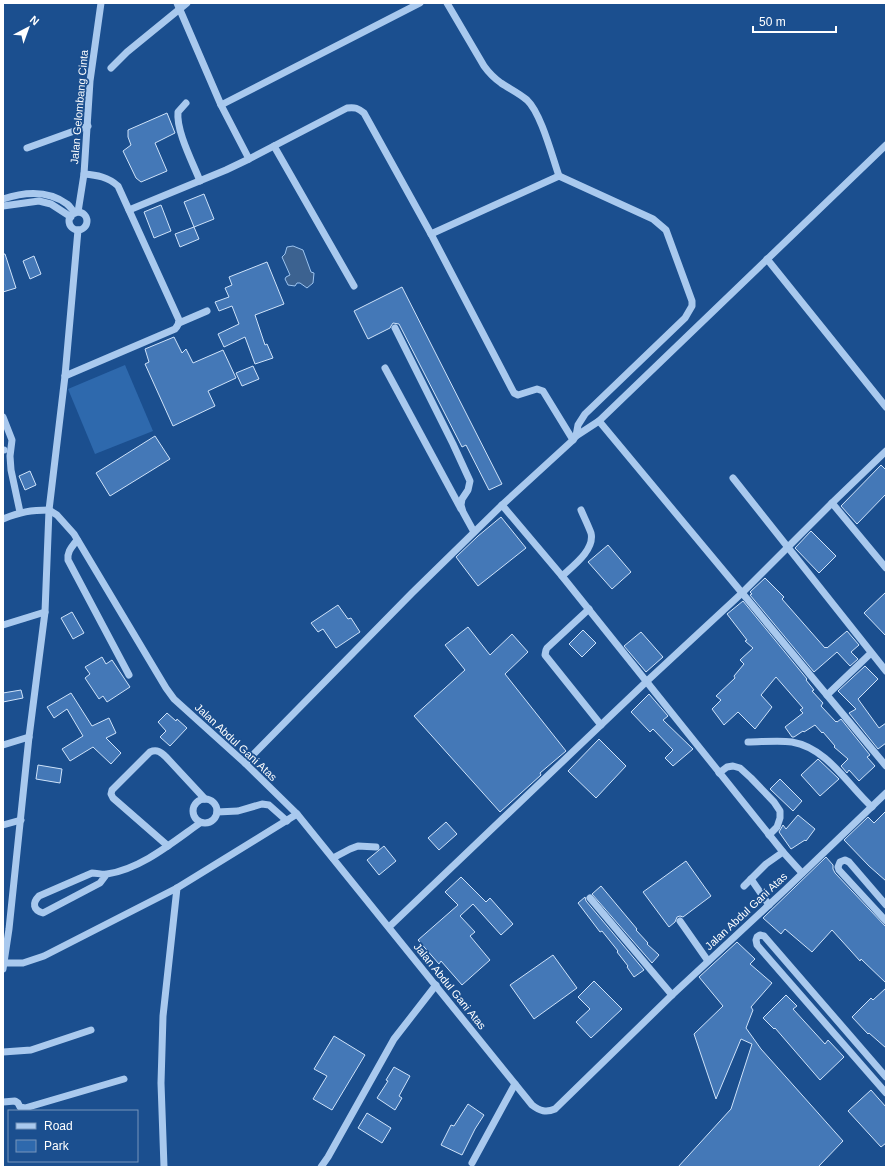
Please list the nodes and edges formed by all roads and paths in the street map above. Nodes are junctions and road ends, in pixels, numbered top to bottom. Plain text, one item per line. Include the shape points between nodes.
1 (101, 3) edge
2 (187, 3) edge
3 (420, 3) edge
4 (447, 3) edge
5 (178, 6) edge
6 (111, 68) dead end
7 (186, 103) dead end
8 (221, 105) junction
9 (88, 126) junction
10 (886, 145) edge
11 (274, 146) junction
12 (27, 148) dead end
13 (249, 159) junction
14 (84, 174) junction
15 (559, 176) junction
16 (200, 181) junction
17 (3, 199) edge
18 (3, 206) edge
19 (129, 210) junction
20 (75, 214) junction
21 (78, 230) junction
22 (431, 234) junction
23 (767, 259) junction
24 (354, 286) dead end
25 (208, 310) dead end
26 (179, 323) junction
27 (395, 328) dead end
28 (385, 368) dead end
29 (65, 376) junction
30 (886, 407) edge
31 (3, 417) edge
32 (599, 421) junction
33 (574, 438) junction
34 (3, 450) edge
35 (886, 451) edge
36 (10, 456) junction
37 (7, 471) edge
38 (733, 478) dead end
39 (832, 503) junction
40 (502, 505) junction
41 (49, 510) junction
42 (581, 510) dead end
43 (20, 512) junction
44 (463, 512) junction
45 (3, 519) edge
46 (474, 532) junction
47 (77, 540) junction
48 (788, 546) junction
49 (886, 568) edge
50 (562, 576) junction
51 (742, 593) junction
52 (589, 609) junction
53 (45, 612) junction
54 (3, 625) edge
55 (871, 653) junction
56 (886, 671) edge
57 (130, 675) dead end
58 (646, 682) junction
59 (827, 695) junction
60 (601, 725) junction
61 (30, 737) junction
62 (748, 742) dead end
63 (3, 745) edge
64 (245, 763) junction
65 (886, 766) edge
66 (719, 773) junction
67 (886, 793) edge
68 (205, 799) junction
69 (872, 807) junction
70 (217, 812) junction
71 (297, 814) junction
72 (21, 820) junction
73 (287, 821) junction
74 (200, 822) junction
75 (3, 825) edge
76 (769, 835) junction
77 (168, 846) junction
78 (376, 847) dead end
79 (783, 852) junction
80 (333, 858) junction
81 (802, 873) junction
82 (106, 875) junction
83 (751, 879) junction
84 (744, 886) dead end
85 (177, 888) junction
86 (590, 898) dead end
87 (886, 904) edge
88 (769, 905) junction
89 (680, 921) dead end
90 (886, 921) edge
91 (389, 927) junction
92 (6, 929) edge
93 (708, 961) junction
94 (3, 966) edge
95 (436, 985) junction
96 (672, 995) junction
97 (91, 1030) dead end
98 (3, 1052) edge
99 (870, 1059) junction
100 (862, 1065) junction
101 (886, 1077) edge
102 (124, 1079) dead end
103 (515, 1084) junction
104 (886, 1093) edge
105 (3, 1102) edge
106 (472, 1163) dead end
107 (164, 1167) edge
108 (321, 1167) edge

1 - 9 street, Jalan Gelombang Cinta via 90,81
2 - 5 street
3 - 8 street
4 - 15 street via 491,75 528,101 539,120
5 - 6 street
5 - 8 street
7 - 16 street via 178,112 179,122
8 - 13 street
9 - 12 street
9 - 14 street, Jalan Gelombang Cinta
10 - 23 street
11 - 13 street
11 - 22 street via 347,108 359,108
11 - 24 street
13 - 16 street
14 - 19 street via 105,177 112,181 118,186
14 - 20 street, Jalan Gelombang Cinta
15 - 22 street
15 - 33 street via 653,219 662,226 668,234 692,301 685,318 585,414
16 - 19 street
17 - 20 street via 28,194 45,194 67,204
18 - 20 street via 39,201
19 - 26 street
20 - 21 street via 70,219 70,225
20 - 21 street via 81,213 86,216 85,227
21 - 29 street
22 - 33 street via 514,393 518,395 537,389 543,391
23 - 30 street
23 - 32 street
25 - 26 street
26 - 29 street via 175,329
27 - 44 street via 470,481 461,502
28 - 44 street
29 - 41 street
31 - 36 street via 12,440
32 - 33 street
32 - 51 street
33 - 40 street
34 - 36 street
35 - 39 street
36 - 37 street
37 - 43 street
38 - 48 street
39 - 48 street
39 - 49 street
40 - 46 street
40 - 50 street
41 - 43 street
41 - 47 street, Jalan Abdul Gani Atas via 57,515
41 - 53 street
42 - 50 street via 591,534 591,545
43 - 45 street
44 - 46 street
46 - 64 street
47 - 57 street via 67,554 68,560
47 - 64 street, Jalan Abdul Gani Atas via 174,699
48 - 51 street
48 - 55 street
50 - 52 street
51 - 58 street
51 - 59 street
52 - 58 street
52 - 60 street via 547,648 545,655
53 - 54 street
53 - 61 street
55 - 56 street
55 - 59 street
58 - 60 street
58 - 66 street
59 - 65 street
60 - 91 street
61 - 63 street
61 - 72 street
62 - 69 street via 791,742 816,750
64 - 71 street, Jalan Abdul Gani Atas
66 - 76 street
66 - 76 street via 727,767 740,768 774,802 780,811 780,818 777,827
67 - 69 street, Jalan Abdul Gani Atas
68 - 70 street via 214,803
68 - 74 street via 193,806 193,816
68 - 77 street via 157,750 150,752 112,790 113,798
69 - 81 street, Jalan Abdul Gani Atas
70 - 73 street via 238,811 262,804 269,805
70 - 74 street via 209,823
71 - 73 street
71 - 80 street, Jalan Abdul Gani Atas
72 - 75 street
72 - 92 street
73 - 85 street
74 - 77 street
76 - 79 street
77 - 82 street via 147,860
78 - 80 street via 358,846
79 - 81 street
79 - 83 street
80 - 91 street, Jalan Abdul Gani Atas
81 - 88 street, Jalan Abdul Gani Atas
82 - 82 street via 100,883 43,913 35,908 34,903 39,896 92,873
83 - 84 street
83 - 88 street
85 - 94 street via 44,956
85 - 107 street via 163,1016 161,1083
86 - 96 street
87 - 90 street via 849,862 840,862 839,870
88 - 93 street, Jalan Abdul Gani Atas
89 - 93 street
91 - 95 street, Jalan Abdul Gani Atas
92 - 94 street
93 - 96 street, Jalan Abdul Gani Atas
95 - 103 street, Jalan Abdul Gani Atas
95 - 108 street via 394,1039
96 - 103 street, Jalan Abdul Gani Atas via 555,1109 544,1112 538,1109
97 - 98 street via 31,1050
99 - 100 street
99 - 100 street via 764,936 757,937 757,945
99 - 101 street
100 - 104 street
102 - 105 street via 25,1108 14,1101
103 - 106 street

